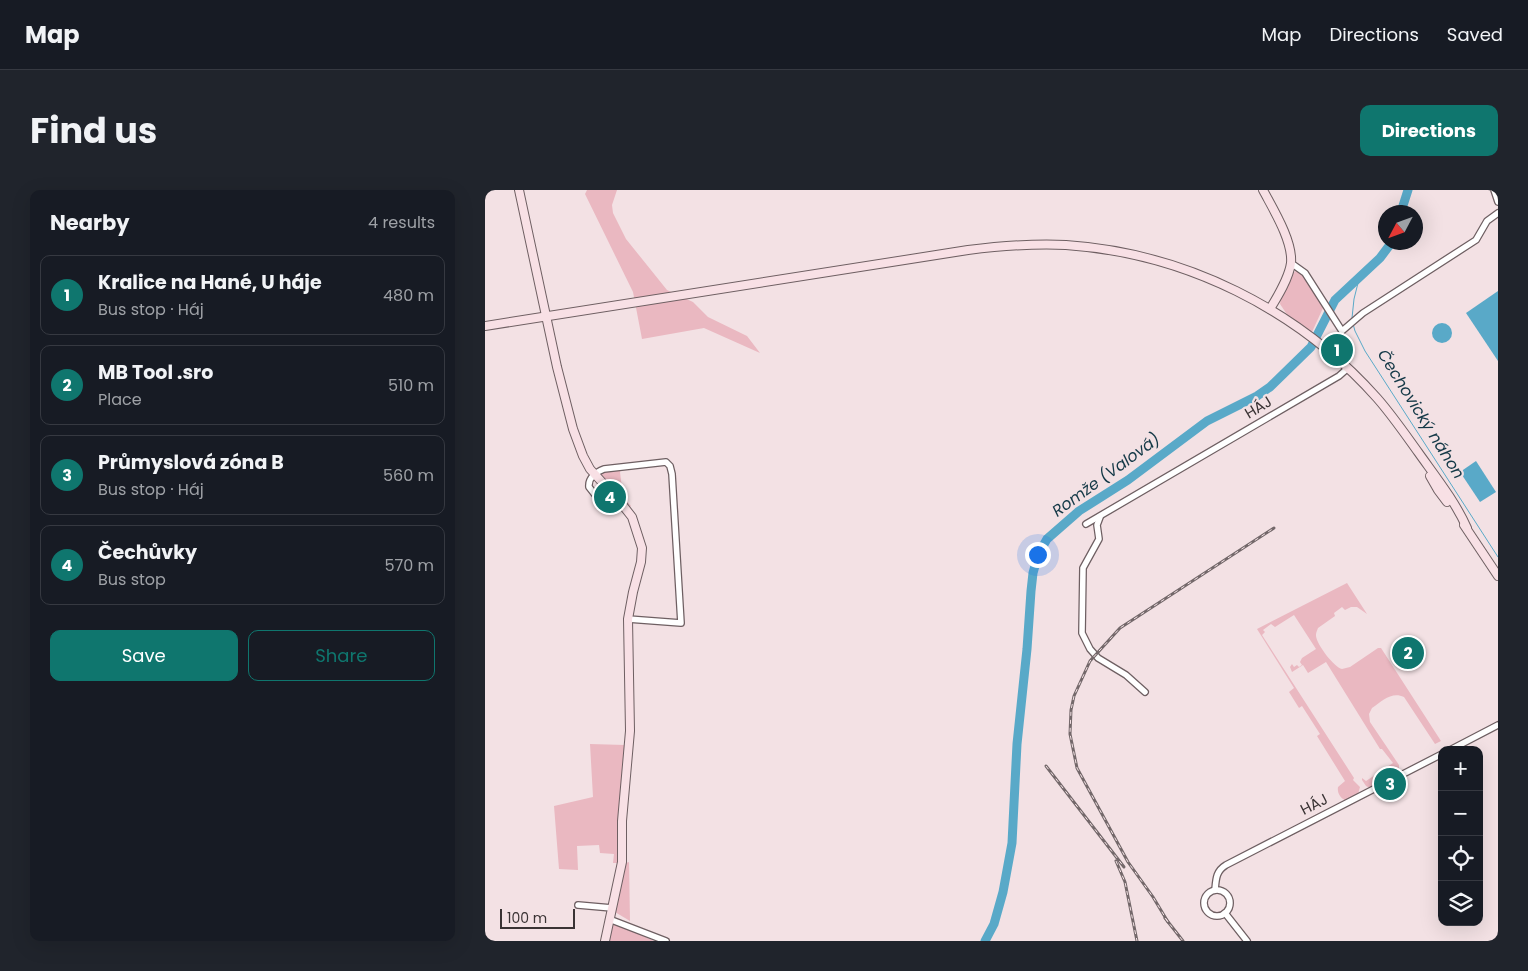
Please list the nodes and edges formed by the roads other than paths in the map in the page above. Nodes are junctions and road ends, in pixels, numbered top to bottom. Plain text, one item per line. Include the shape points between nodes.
1 (519, 190) edge
2 (1263, 190) edge
3 (1494, 190) edge
4 (1498, 202) edge
5 (1498, 213) edge
6 (1291, 263) junction
7 (1270, 309) junction
8 (546, 316) junction
9 (485, 326) edge
10 (1348, 368) junction
11 (595, 474) junction
12 (621, 503) junction
13 (1102, 515) junction
14 (1085, 524) dead end
15 (1496, 567) edge
16 (1498, 576) edge
17 (628, 619) junction
18 (1145, 692) dead end
19 (1498, 725) edge
20 (1457, 746) edge
21 (1438, 756) edge
22 (1215, 890) junction
23 (578, 905) dead end
24 (612, 908) junction
25 (1225, 913) junction
26 (609, 919) junction
27 (605, 941) edge
28 (667, 941) edge
29 (1247, 941) edge

1 - 8 main road
2 - 6 main road via 1288,242
3 - 4 street
5 - 6 street via 1487,221 1476,240 1363,313 1342,331 1303,270
6 - 7 main road
7 - 8 main road via 1214,280 1165,263 1103,249 1039,245 968,250
7 - 10 main road via 1309,334
8 - 9 main road
8 - 11 main road via 573,429 587,465
10 - 13 street, HÁJ
10 - 15 main road via 1383,405
11 - 12 main road
11 - 12 street via 588,486 598,500
11 - 17 street via 605,469 666,462 670,466 681,623
12 - 17 main road via 634,522 642,548
13 - 14 street, HÁJ
13 - 18 street via 1097,524 1099,539 1083,568 1082,634 1095,656 1126,674
15 - 16 main road
17 - 24 main road via 630,721 622,862
19 - 20 street
21 - 22 street, HÁJ via 1226,864 1217,875
22 - 25 street via 1224,892 1228,897 1229,906
22 - 25 street via 1205,896 1204,907 1213,915
23 - 24 street
24 - 26 main road
25 - 29 street
26 - 27 main road
26 - 28 street

